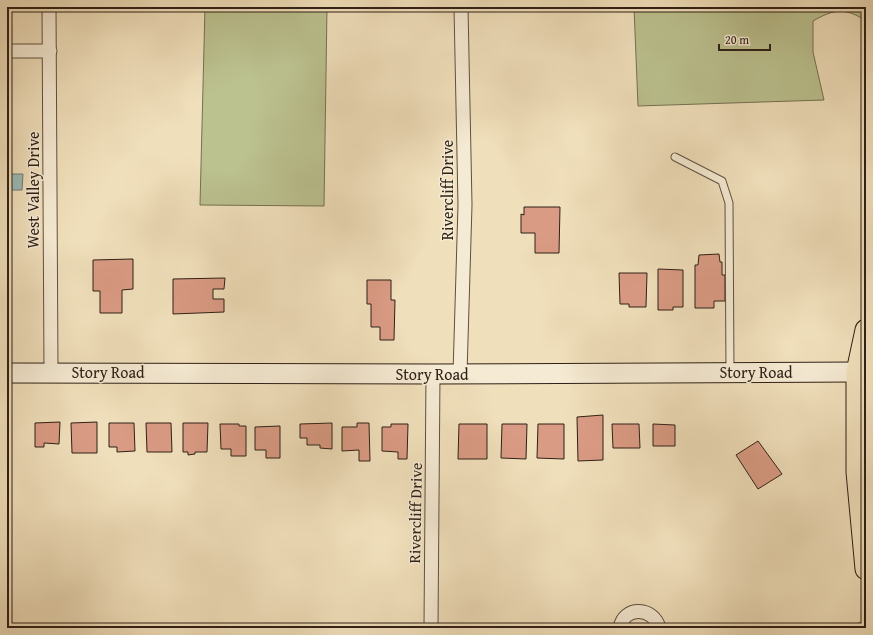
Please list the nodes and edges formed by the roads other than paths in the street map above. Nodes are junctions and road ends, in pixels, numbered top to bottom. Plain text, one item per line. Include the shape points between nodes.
1 (49, 7) edge
2 (461, 7) edge
3 (7, 51) edge
4 (50, 51) junction
5 (675, 157) dead end
6 (866, 330) edge
7 (51, 372) junction
8 (730, 372) junction
9 (861, 372) edge
10 (7, 373) edge
11 (433, 374) junction
12 (460, 374) junction
13 (866, 569) edge
14 (866, 626) edge
15 (431, 628) edge
16 (620, 628) edge
17 (659, 628) edge
18 (855, 628) edge

1 - 4 street, West Valley Drive
2 - 12 street, Rivercliff Drive via 465,204
3 - 4 street
4 - 7 street, West Valley Drive
5 - 8 lane via 722,181 727,191
6 - 9 main road
7 - 10 street, Story Road
7 - 11 street, Story Road
8 - 9 street, Story Road
8 - 12 street, Story Road
9 - 13 main road via 857,472
11 - 12 street, Story Road
11 - 15 street, Rivercliff Drive
14 - 18 lane
16 - 17 street via 628,615 640,611 652,616

